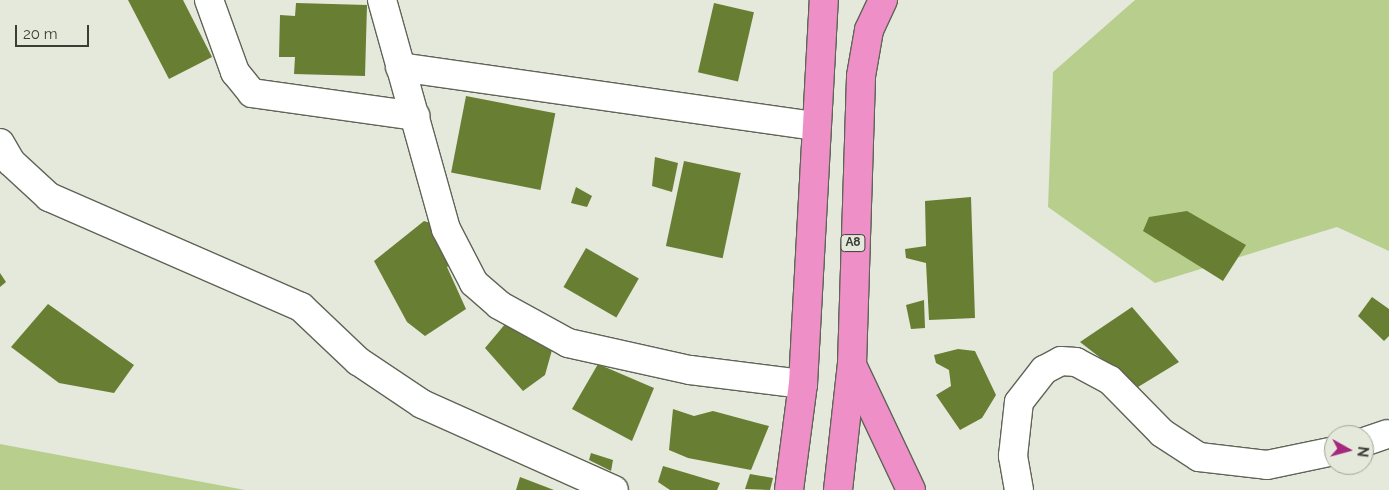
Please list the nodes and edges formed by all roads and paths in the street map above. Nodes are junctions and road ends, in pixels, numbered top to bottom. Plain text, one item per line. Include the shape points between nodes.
1 (210, 0) edge
2 (382, 0) edge
3 (824, 0) edge
4 (883, 0) edge
5 (400, 67) junction
6 (415, 116) junction
7 (816, 126) junction
8 (4, 154) edge
9 (852, 364) junction
10 (803, 384) junction
11 (1324, 453) edge
12 (614, 490) edge
13 (789, 490) edge
14 (838, 490) edge
15 (911, 490) edge
16 (1019, 490) edge

1 - 6 street via 235,72 252,93
2 - 5 street
3 - 7 highway
4 - 9 highway, A8 via 869,30 861,76
5 - 6 street
5 - 7 street
6 - 10 street via 446,229 474,284 499,305 568,343 690,370
7 - 10 highway
8 - 12 street via 50,197 70,208 301,307 358,361 422,404
9 - 14 highway, A8
9 - 15 highway
10 - 13 highway
11 - 16 street via 1267,465 1199,457 1162,433 1110,380 1076,362 1061,361 1044,370 1019,402 1012,456

